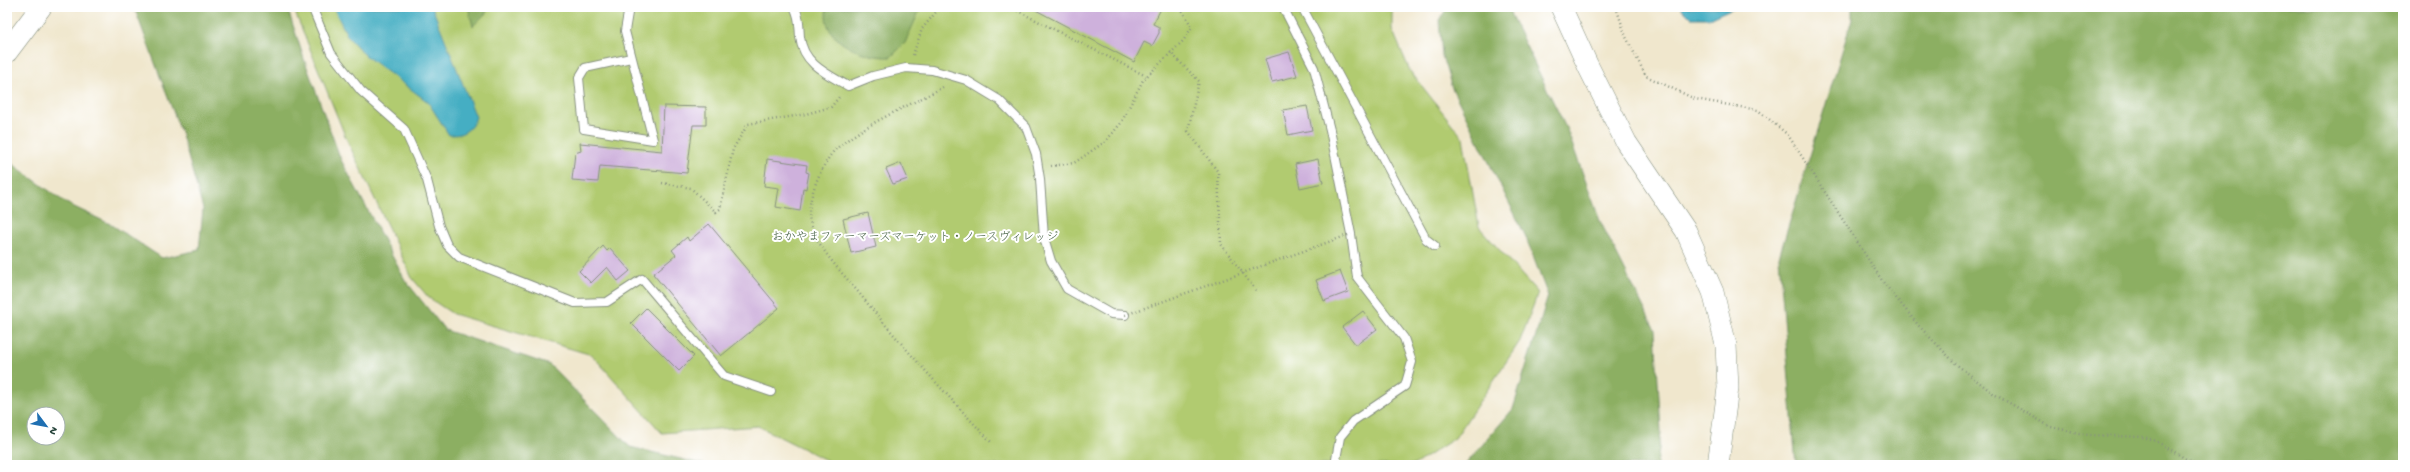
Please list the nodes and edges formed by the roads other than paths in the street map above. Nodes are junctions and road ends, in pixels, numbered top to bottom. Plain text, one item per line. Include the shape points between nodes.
1 (42, 7) edge
2 (312, 7) edge
3 (629, 7) edge
4 (794, 7) edge
5 (1283, 7) edge
6 (1302, 7) edge
7 (1561, 7) edge
8 (7, 52) edge
9 (631, 58) junction
10 (1435, 246) dead end
11 (1125, 316) road end
12 (771, 392) dead end
13 (1335, 465) edge
14 (1718, 465) edge

1 - 8 street
2 - 12 lane via 322,37 331,53 361,91 404,128 427,180 447,245 459,257 575,303 607,302 642,279 724,376
3 - 9 lane via 625,31
4 - 11 lane via 798,13 801,45 808,60 848,86 872,76 911,69 932,70 959,78 999,100 1026,127 1036,154 1044,238 1051,262 1067,289 1111,314
5 - 13 lane via 1314,68 1330,130 1357,278 1404,338 1412,362 1405,386 1353,421 1340,437
6 - 10 lane via 1426,239
7 - 14 street via 1626,142 1686,231 1713,292 1726,345 1728,388
9 - 9 lane via 653,140 584,129 579,78 585,68

